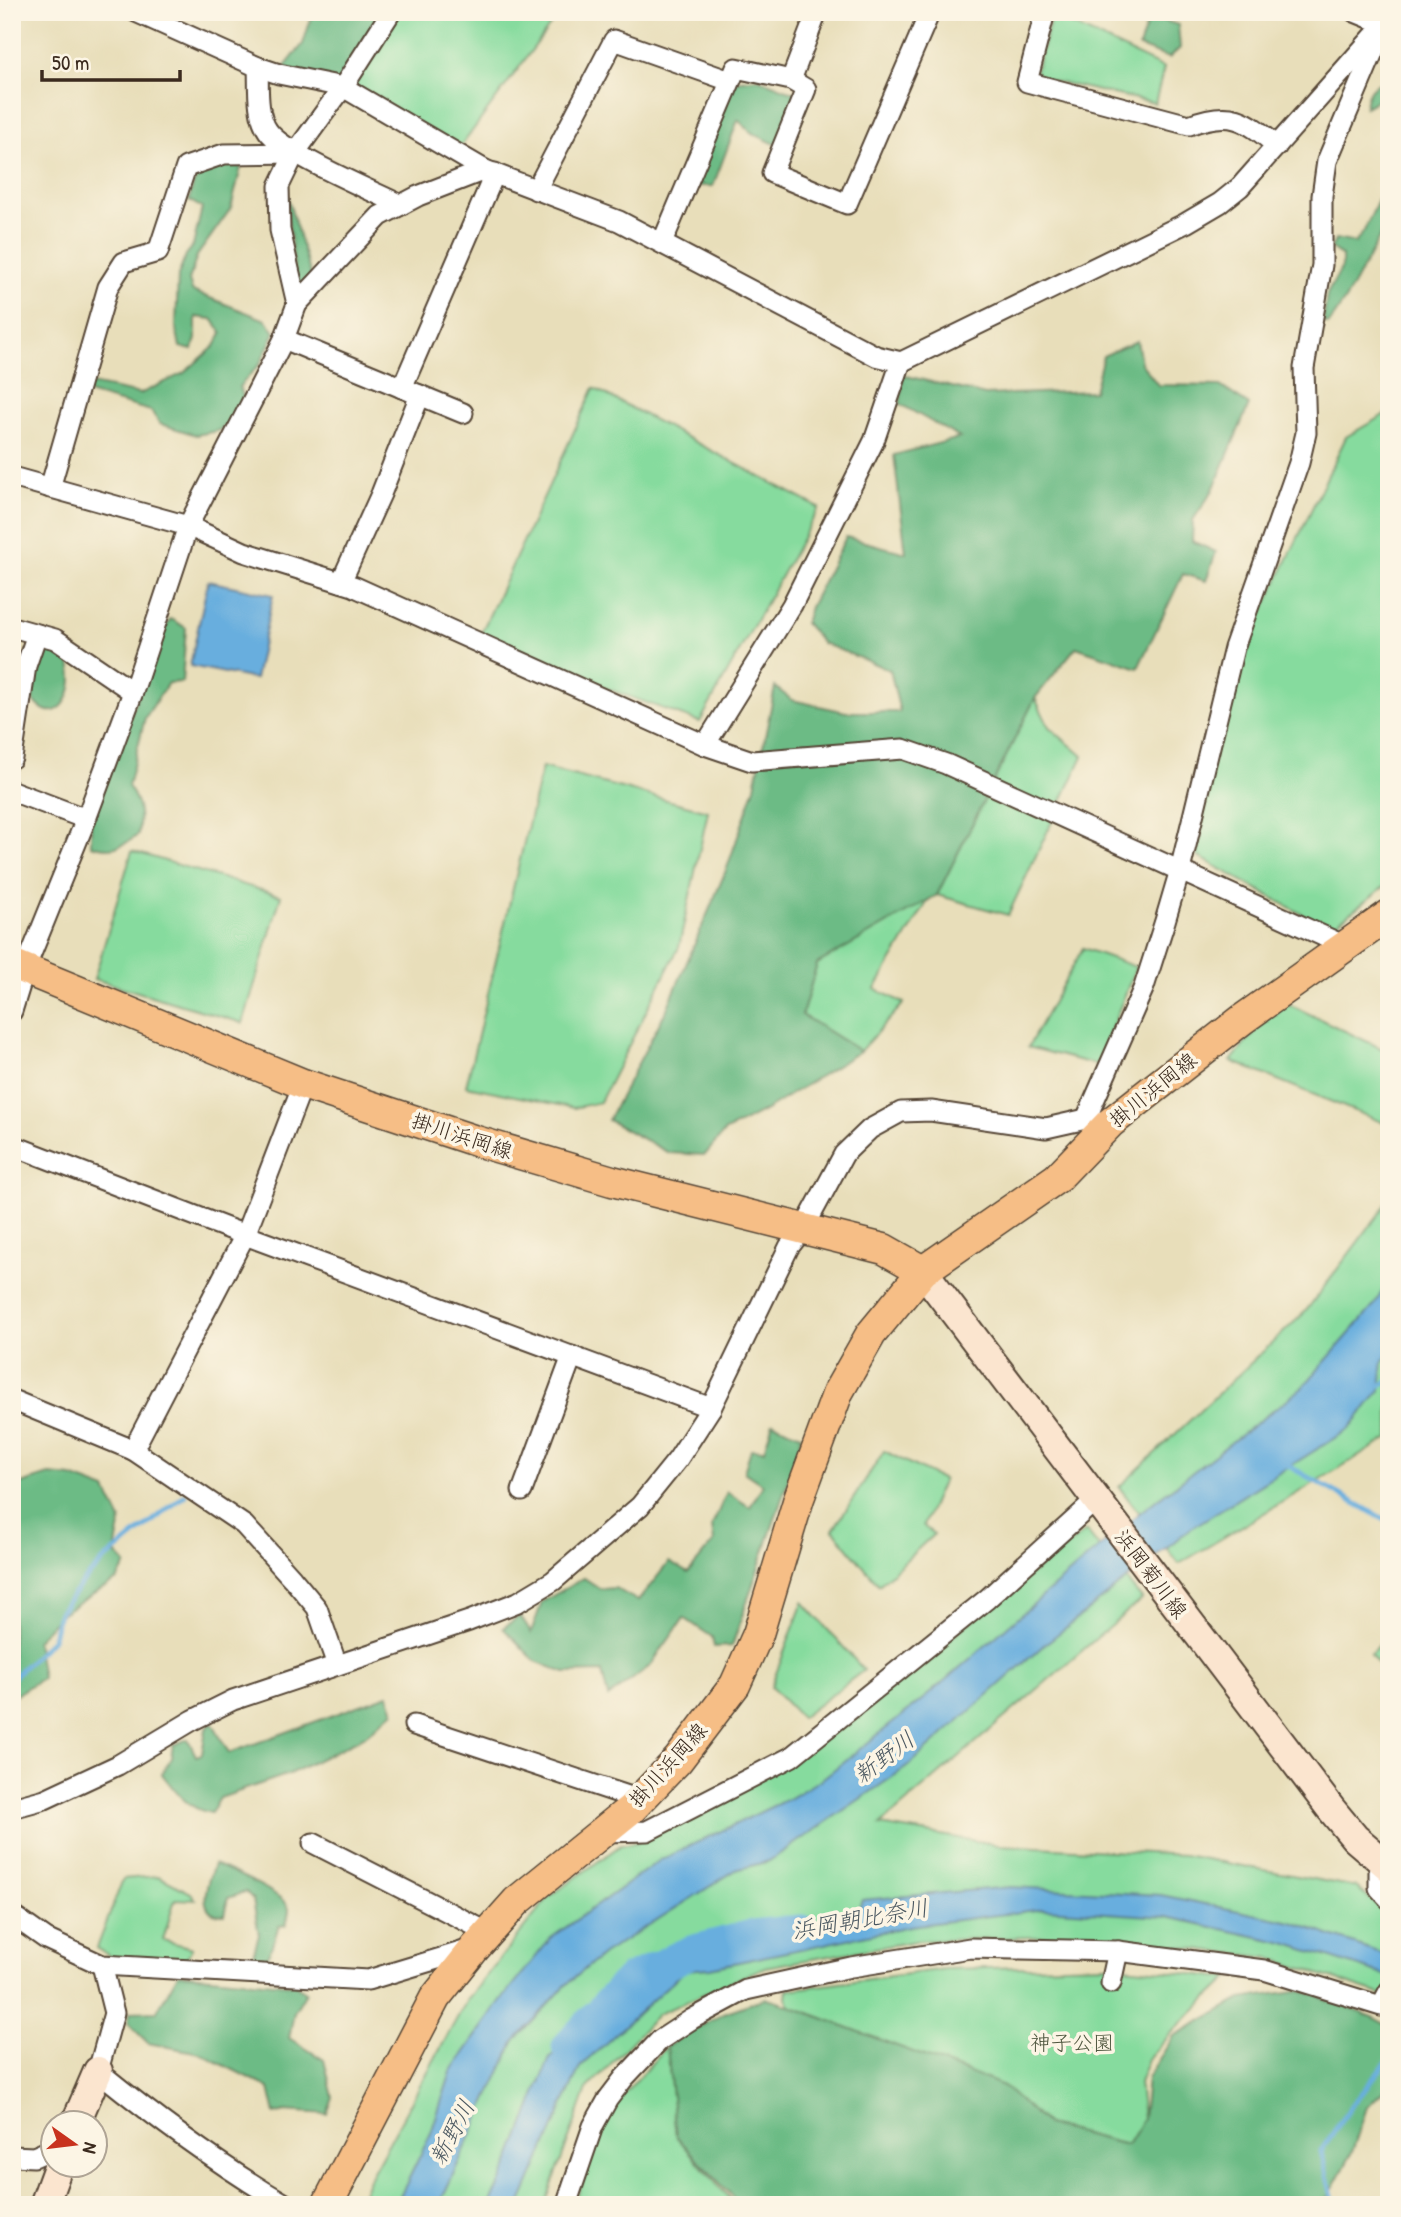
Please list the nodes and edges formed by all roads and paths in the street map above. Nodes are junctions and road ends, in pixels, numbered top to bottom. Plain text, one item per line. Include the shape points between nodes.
1 (136, 12) edge
2 (391, 12) edge
3 (817, 12) edge
4 (930, 12) edge
5 (1045, 12) edge
6 (1355, 12) edge
7 (1388, 23) edge
8 (258, 67) junction
9 (791, 80) junction
10 (730, 82) junction
11 (343, 88) junction
12 (1277, 146) junction
13 (295, 153) junction
14 (490, 171) junction
15 (536, 190) junction
16 (401, 205) junction
17 (662, 243) junction
18 (296, 304) junction
19 (284, 339) junction
20 (901, 362) junction
21 (411, 391) junction
22 (463, 413) dead end
23 (12, 477) edge
24 (50, 488) junction
25 (188, 526) junction
26 (341, 582) junction
27 (12, 627) edge
28 (37, 634) junction
29 (133, 692) junction
30 (705, 745) junction
31 (12, 758) edge
32 (12, 791) edge
33 (86, 819) junction
34 (1180, 870) junction
35 (1389, 915) edge
36 (1345, 946) junction
37 (19, 967) edge
38 (12, 1011) edge
39 (303, 1084) junction
40 (1098, 1121) junction
41 (12, 1145) edge
42 (804, 1228) junction
43 (245, 1235) junction
44 (923, 1271) junction
45 (572, 1356) junction
46 (12, 1400) edge
47 (711, 1408) junction
48 (133, 1450) junction
49 (522, 1491) dead end
50 (1097, 1504) junction
51 (337, 1665) junction
52 (414, 1725) dead end
53 (640, 1800) junction
54 (12, 1808) edge
55 (600, 1832) junction
56 (313, 1843) dead end
57 (1384, 1864) edge
58 (1389, 1899) edge
59 (12, 1915) edge
60 (482, 1940) junction
61 (1118, 1951) junction
62 (102, 1965) junction
63 (1111, 1983) dead end
64 (1385, 1998) edge
65 (98, 2071) junction
66 (82, 2108) edge
67 (38, 2155) edge
68 (12, 2156) edge
69 (54, 2178) edge
70 (44, 2205) edge
71 (287, 2205) edge
72 (327, 2205) edge
73 (566, 2205) edge

1 - 8 street
2 - 11 street
3 - 9 street
4 - 9 street via 847,204 772,173 806,89
5 - 12 street via 1027,82 1189,125 1209,117 1236,117
6 - 7 street
7 - 12 street
7 - 34 street via 1327,161 1322,264 1304,368 1306,433 1234,648
8 - 11 street
8 - 13 street via 260,109 268,132
9 - 10 street via 736,68
10 - 15 street via 614,40
10 - 17 street
11 - 13 street
11 - 14 street
12 - 20 street via 1240,187 1186,223
13 - 16 street
13 - 18 street via 279,186 280,230
13 - 24 street via 224,154 186,167 158,252 124,262 108,287
14 - 15 street
14 - 16 street
14 - 21 street
15 - 17 street via 619,221
16 - 18 street via 380,216
17 - 20 street via 877,356
18 - 19 street
19 - 21 street
19 - 25 street
20 - 30 street via 874,440 792,605
21 - 22 street
21 - 26 street via 381,494
23 - 24 street
24 - 25 street
25 - 26 street via 244,552
25 - 29 street
26 - 30 street
27 - 28 street
28 - 29 street via 55,639
28 - 31 street via 26,666
29 - 33 street
30 - 34 street via 752,761 903,749
32 - 33 street
33 - 37 street
34 - 36 street
34 - 40 street
35 - 36 main road, 掛川浜岡線
36 - 40 main road, 掛川浜岡線
37 - 38 street
37 - 39 main road, 掛川浜岡線
39 - 42 main road, 掛川浜岡線 via 476,1142
39 - 43 street
40 - 42 street via 1046,1128 931,1111 901,1112 870,1129 844,1154
40 - 44 main road, 掛川浜岡線 via 1056,1178
41 - 43 street
42 - 44 main road, 掛川浜岡線 via 884,1249
42 - 47 street via 789,1247
43 - 45 street
43 - 48 street
44 - 50 main road, 浜岡菊川線
44 - 53 main road, 掛川浜岡線 via 871,1334 838,1392 799,1498 758,1634 735,1685 678,1760
45 - 47 street
45 - 49 street
46 - 48 street
47 - 51 street via 640,1506 552,1581 506,1607
48 - 51 street via 244,1525 317,1608
50 - 55 street via 791,1757 648,1831
50 - 57 main road, 浜岡菊川線 via 1331,1809
51 - 54 street via 233,1700 118,1765 45,1800
52 - 53 street
53 - 55 main road, 掛川浜岡線
55 - 60 main road, 掛川浜岡線 via 517,1901
56 - 60 street
57 - 58 street via 1379,1888
59 - 62 street via 46,1939
60 - 62 street via 368,1980
60 - 72 main road, 掛川浜岡線 via 435,1998
61 - 63 street
61 - 64 street via 1264,1970
61 - 73 street via 970,1948 746,1990 660,2040 624,2078 593,2126
62 - 65 street via 114,2013
65 - 66 main road
65 - 71 street via 240,2178
67 - 68 street
69 - 70 main road

